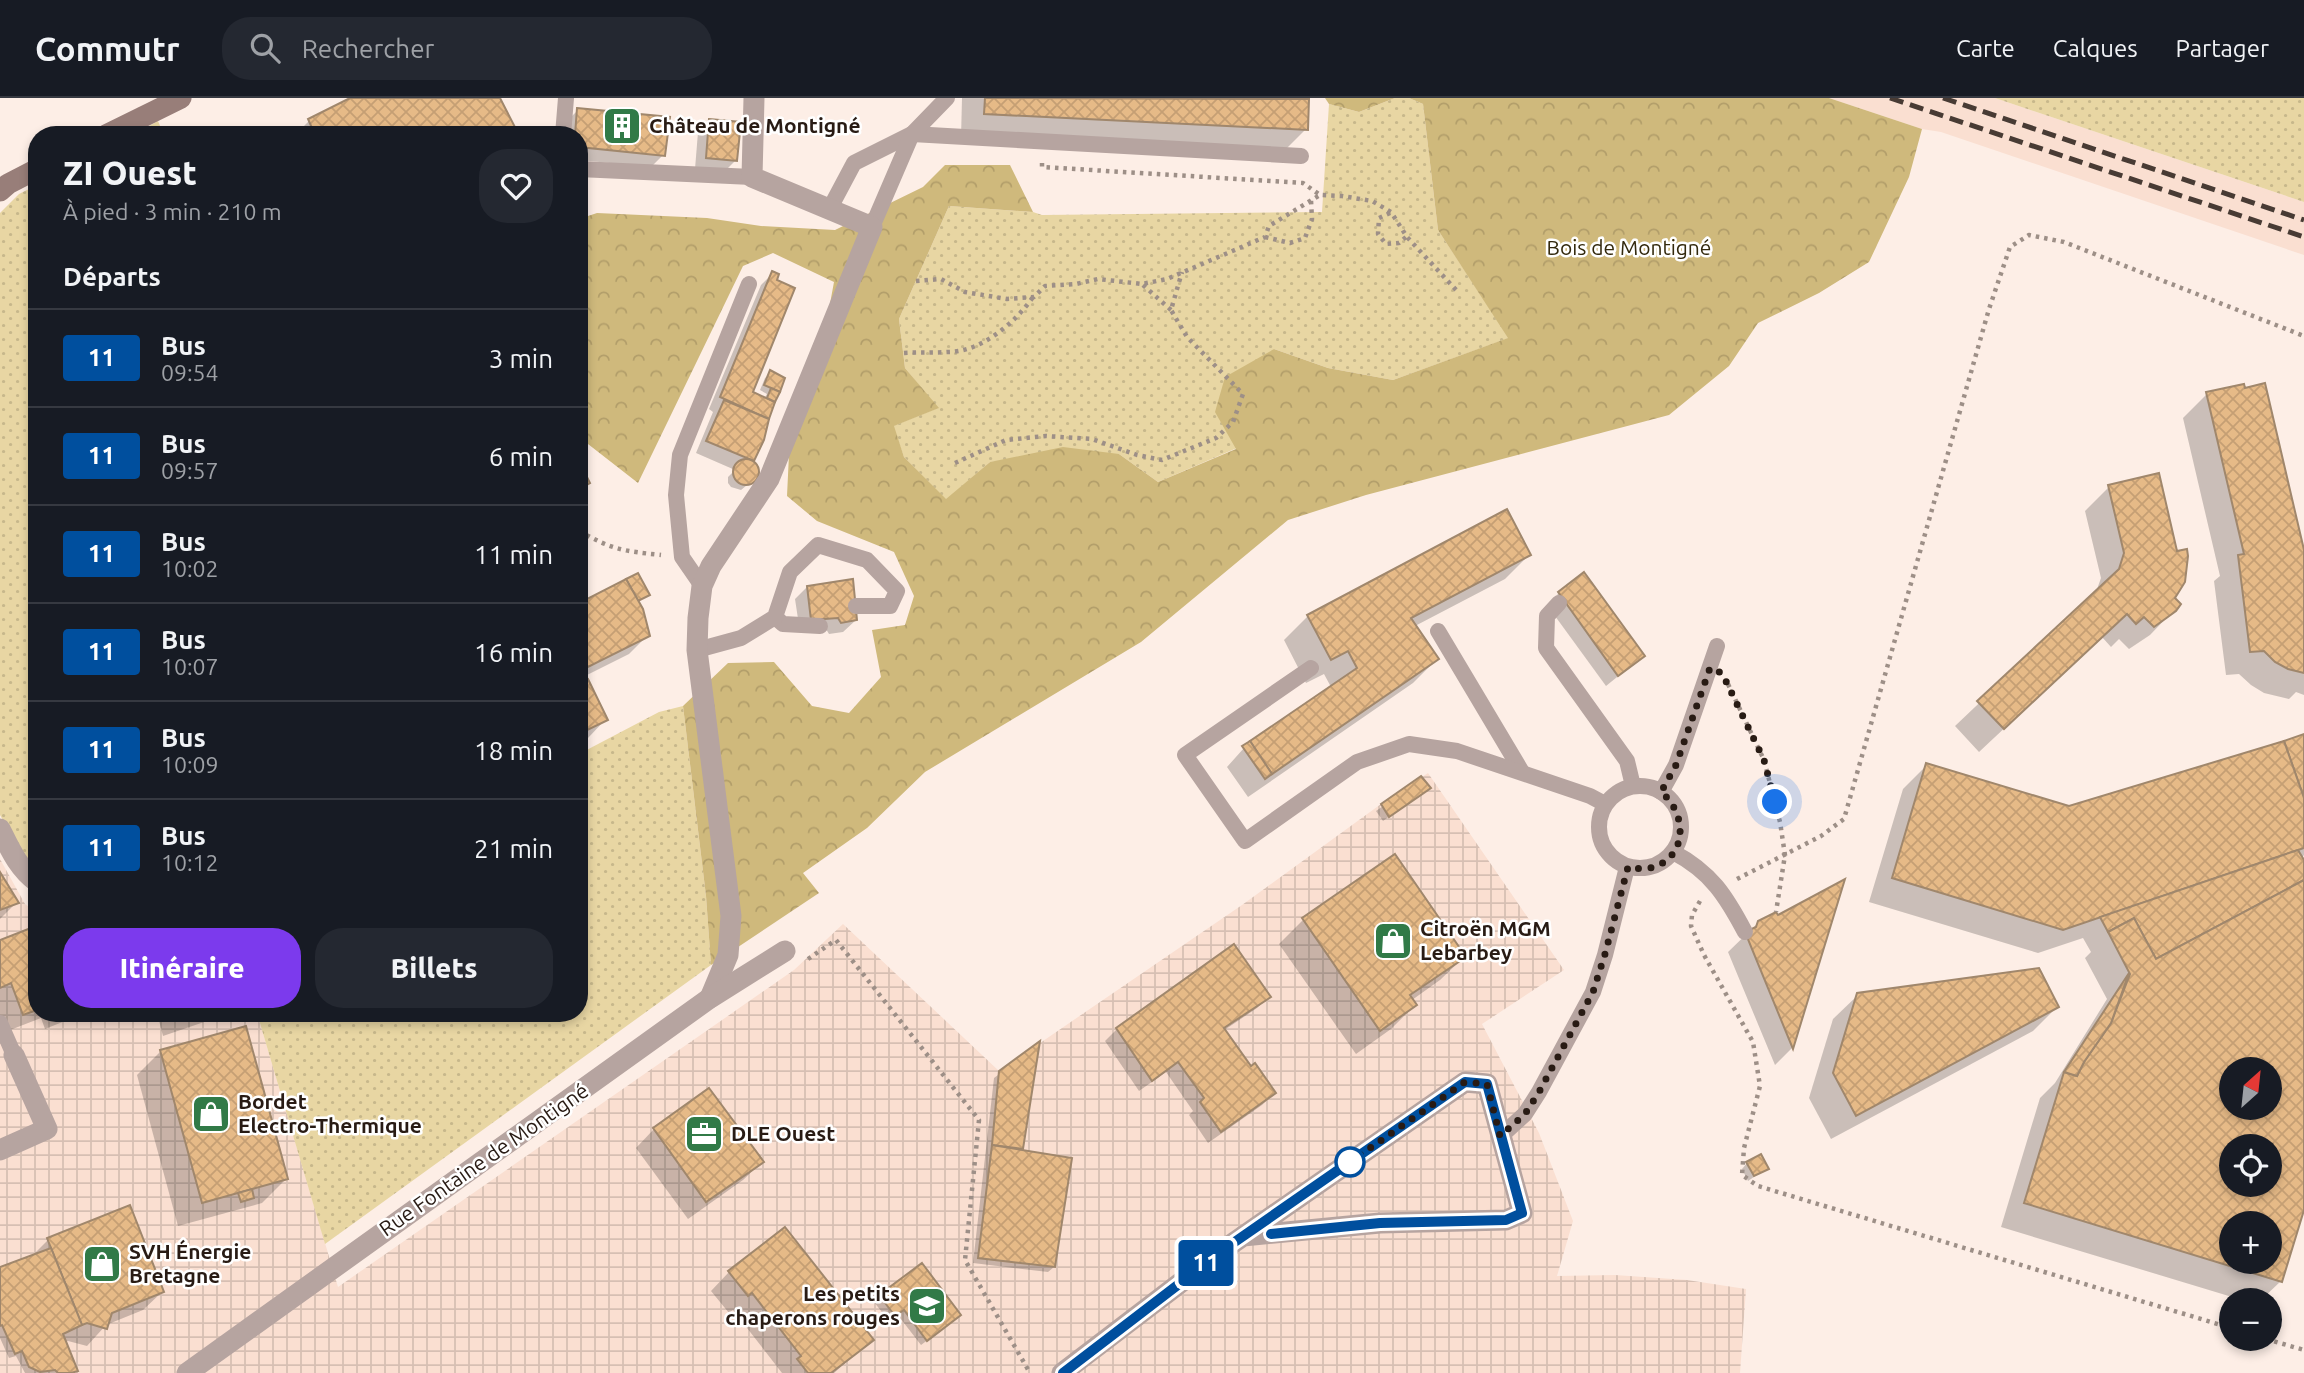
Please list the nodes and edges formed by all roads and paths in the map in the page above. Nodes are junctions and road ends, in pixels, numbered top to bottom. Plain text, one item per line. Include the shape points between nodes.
1 (181, 98) edge
2 (566, 98) edge
3 (754, 98) edge
4 (947, 98) edge
5 (124, 126) edge
6 (564, 126) edge
7 (912, 134) junction
8 (1301, 156) dead end
9 (588, 169) edge
10 (28, 174) edge
11 (752, 177) junction
12 (1303, 183) dead end
13 (0, 191) edge
14 (1320, 195) junction
15 (1311, 200) junction
16 (829, 210) junction
17 (1391, 212) junction
18 (872, 227) junction
19 (1265, 237) junction
20 (1406, 237) junction
21 (1182, 272) junction
22 (916, 281) dead end
23 (749, 284) dead end
24 (1142, 284) junction
25 (1458, 292) dead end
26 (1034, 297) junction
27 (1171, 310) junction
28 (2304, 336) edge
29 (904, 353) dead end
30 (955, 463) dead end
31 (588, 536) edge
32 (682, 557) junction
33 (702, 586) junction
34 (1559, 603) dead end
35 (856, 606) dead end
36 (775, 617) junction
37 (820, 626) dead end
38 (1438, 631) dead end
39 (1717, 646) dead end
40 (697, 650) junction
41 (1311, 668) dead end
42 (1710, 668) junction
43 (1522, 772) junction
44 (1633, 786) junction
45 (1661, 792) junction
46 (1605, 804) junction
47 (0, 829) edge
48 (1821, 836) dead end
49 (1673, 852) junction
50 (1628, 867) junction
51 (28, 873) edge
52 (1776, 912) dead end
53 (1745, 932) dead end
54 (785, 951) joint
55 (1704, 955) dead end
56 (710, 998) junction
57 (0, 1023) edge
58 (14, 1055) joint
59 (1500, 1136) junction
60 (0, 1150) edge
61 (1243, 1236) junction
62 (2219, 1324) edge
63 (2282, 1344) edge
64 (2304, 1350) edge
65 (187, 1373) edge
66 (1030, 1373) edge
67 (1062, 1373) edge

1 - 5 street
2 - 6 lane
3 - 11 street
4 - 7 lane
7 - 8 lane
7 - 16 lane via 854,163
7 - 18 lane
9 - 11 lane
10 - 13 street
11 - 16 street
12 - 14 path
14 - 15 path
14 - 17 path via 1372,201
15 - 19 path via 1269,226
15 - 19 path via 1312,219 1304,238 1290,243
16 - 18 street
17 - 20 path
17 - 20 path via 1379,218 1378,234 1386,244
18 - 33 street via 769,479
19 - 21 path
20 - 25 path
21 - 24 path
21 - 27 path
22 - 26 path via 941,279 965,292 1007,299
23 - 32 lane via 680,455 676,495
24 - 26 path via 1098,279 1045,286
24 - 27 path
26 - 29 path via 986,343 950,353
27 - 30 path via 1187,337 1243,394 1233,422 1216,438 1162,460 1092,439 1006,440
28 - 48 path via 2064,242 2029,234 2010,247 1844,819
31 - 32 path via 619,550
32 - 33 lane
33 - 40 street
34 - 44 lane via 1547,616 1546,648 1627,761
35 - 36 lane via 890,606 897,591 867,561 818,545 790,572
36 - 37 lane via 783,624
36 - 40 lane via 741,638
38 - 43 lane
39 - 42 lane
40 - 56 street via 730,916 728,955
41 - 43 lane via 1185,755 1245,841 1357,762 1409,744 1457,751
42 - 45 lane via 1676,765
42 - 52 path via 1722,673 1764,760 1785,855
43 - 46 lane
44 - 45 lane
44 - 46 lane
45 - 49 lane via 1671,800 1681,826
46 - 50 lane via 1599,816 1600,841 1616,862
47 - 51 street via 16,861
49 - 50 lane via 1644,869
49 - 53 lane via 1720,888
50 - 59 lane via 1593,992 1525,1114
54 - 56 street, Rue Fontaine de Montigné
54 - 66 path via 800,964 836,940 979,1120 965,1260
55 - 62 path via 1752,1042 1760,1086 1742,1175 1758,1186
56 - 65 street, Rue Fontaine de Montigné
57 - 58 lane
58 - 60 street via 47,1129
59 - 61 street via 1487,1084 1465,1082
59 - 61 street via 1522,1213 1506,1220 1380,1223
61 - 67 street
63 - 64 path

